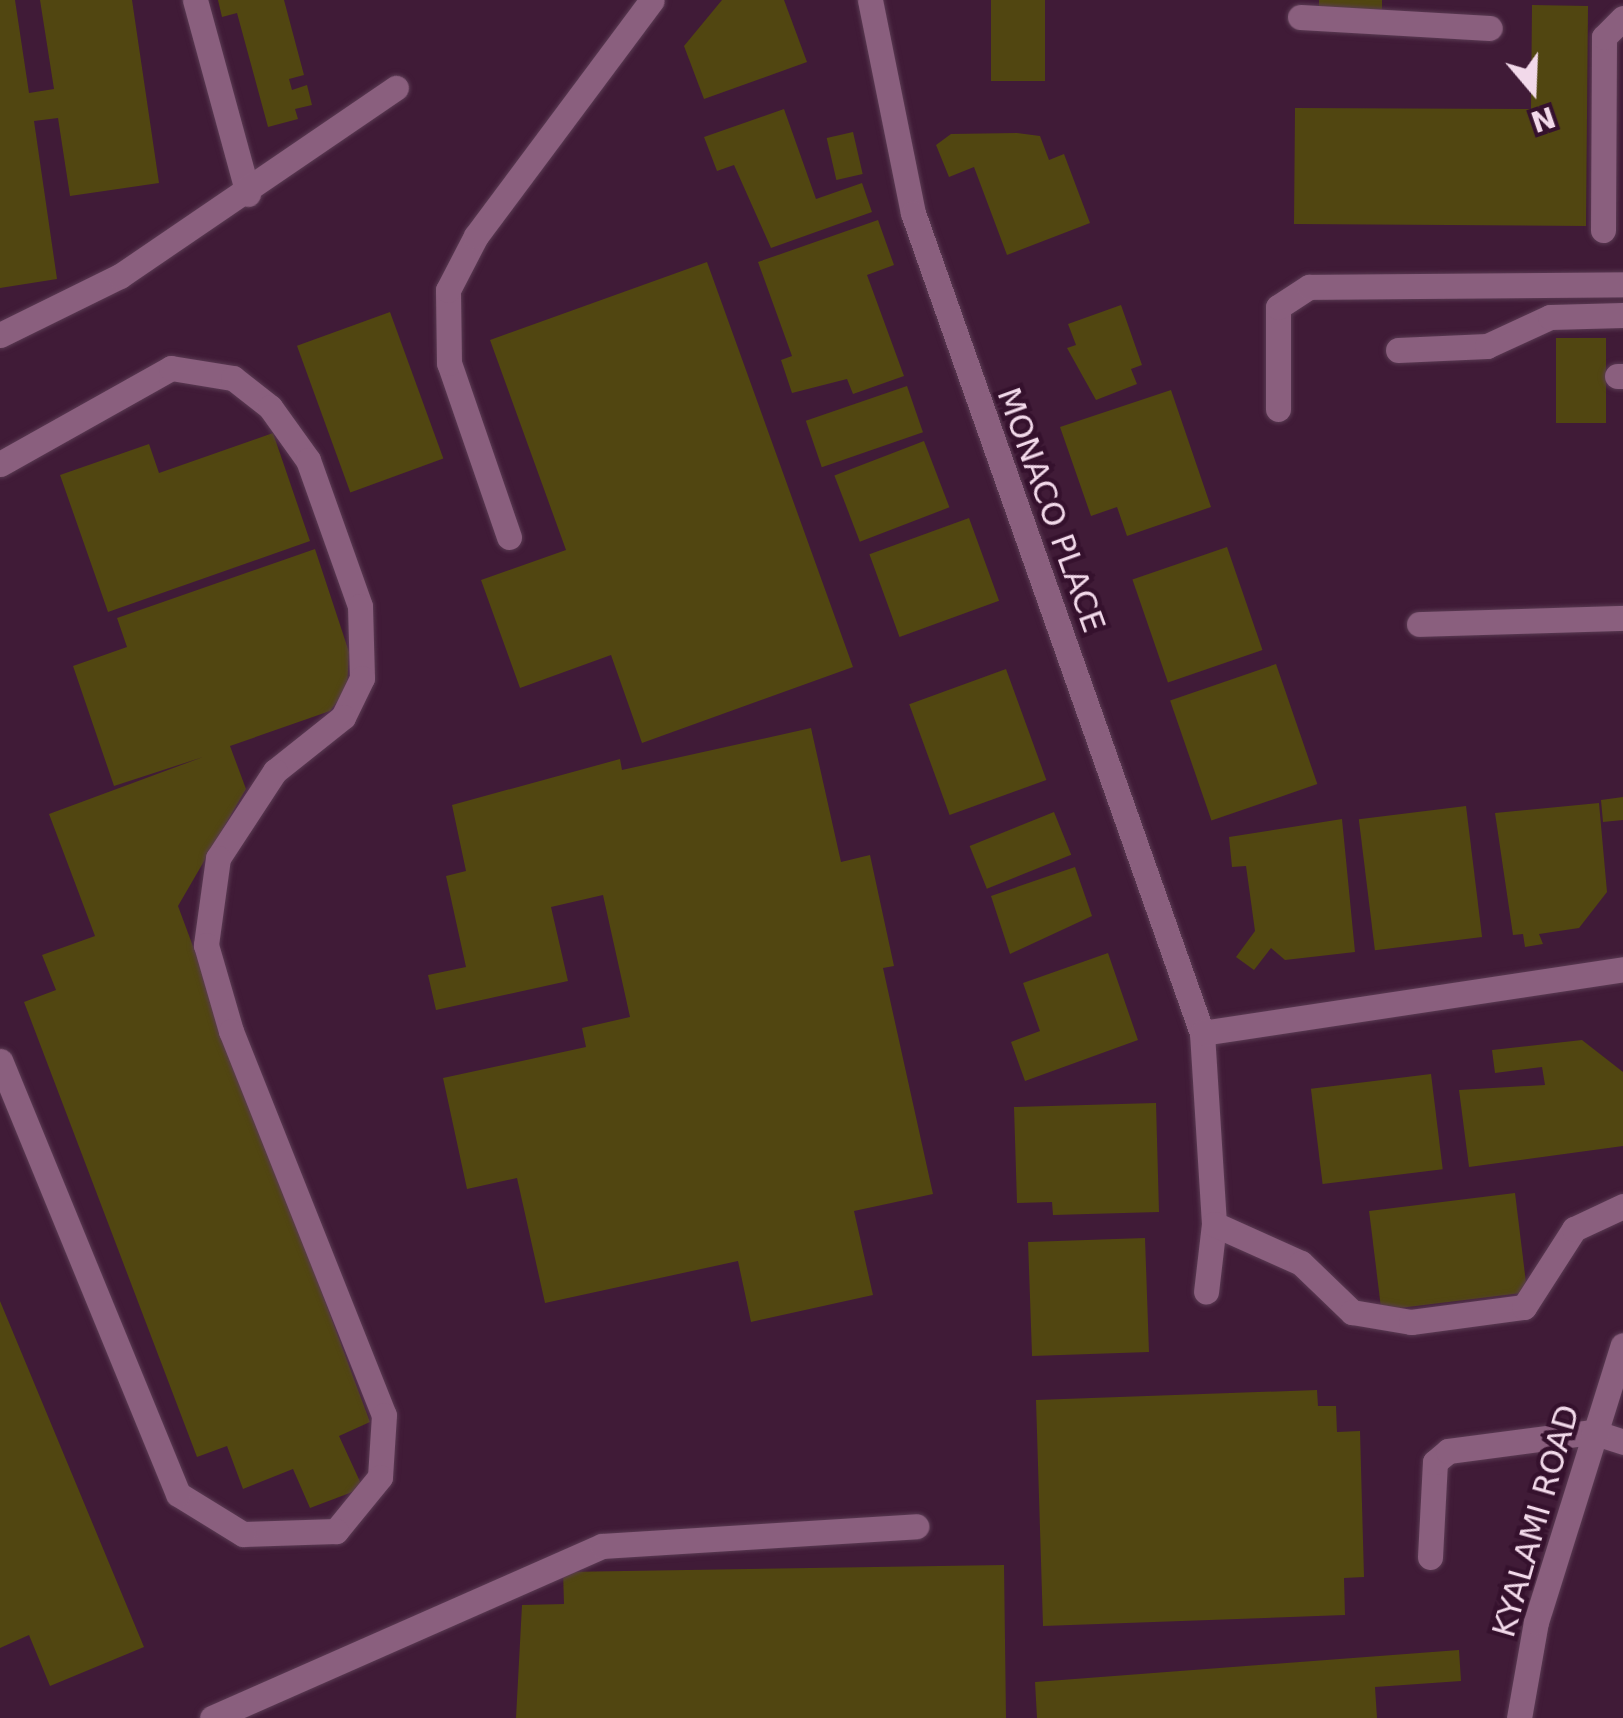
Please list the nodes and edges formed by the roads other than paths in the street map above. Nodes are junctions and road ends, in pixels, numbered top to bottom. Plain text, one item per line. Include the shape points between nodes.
1 (195, 0) edge
2 (652, 0) edge
3 (870, 0) edge
4 (1439, 11) edge
5 (1300, 17) dead end
6 (1623, 18) edge
7 (1490, 28) dead end
8 (396, 88) dead end
9 (248, 194) junction
10 (1603, 230) dead end
11 (1623, 284) edge
12 (1623, 314) edge
13 (0, 335) edge
14 (1398, 350) dead end
15 (1278, 408) dead end
16 (0, 464) edge
17 (509, 537) dead end
18 (1623, 618) edge
19 (1420, 624) dead end
20 (1623, 969) edge
21 (1202, 1033) junction
22 (0, 1061) edge
23 (1623, 1206) edge
24 (1214, 1224) junction
25 (1206, 1292) dead end
26 (1623, 1345) edge
27 (1593, 1432) junction
28 (1623, 1442) edge
29 (916, 1526) dead end
30 (1430, 1557) dead end
31 (212, 1718) edge
32 (1520, 1718) edge

1 - 9 lane
2 - 17 lane via 476,236 448,290 449,363
3 - 21 lane, MONACO PLACE via 913,213
4 - 5 lane
4 - 7 lane
6 - 10 lane via 1604,37
8 - 9 lane
9 - 13 lane via 86,296
11 - 15 lane via 1309,286 1278,307
12 - 14 lane via 1550,317 1487,346
16 - 22 lane via 171,368 234,378 270,407 308,460 360,606 362,678 343,717 274,770 218,858 206,945 231,1031 384,1415 380,1477 336,1532 243,1534 178,1494
18 - 19 lane
20 - 21 lane
21 - 24 lane, MONACO PLACE
23 - 24 lane via 1574,1228 1524,1308 1411,1322 1352,1312 1301,1263
24 - 25 lane, MONACO PLACE
26 - 27 lane, KYALAMI ROAD
27 - 28 lane
27 - 30 lane via 1472,1443 1440,1456
27 - 32 lane, KYALAMI ROAD via 1536,1622
29 - 31 lane via 602,1546

